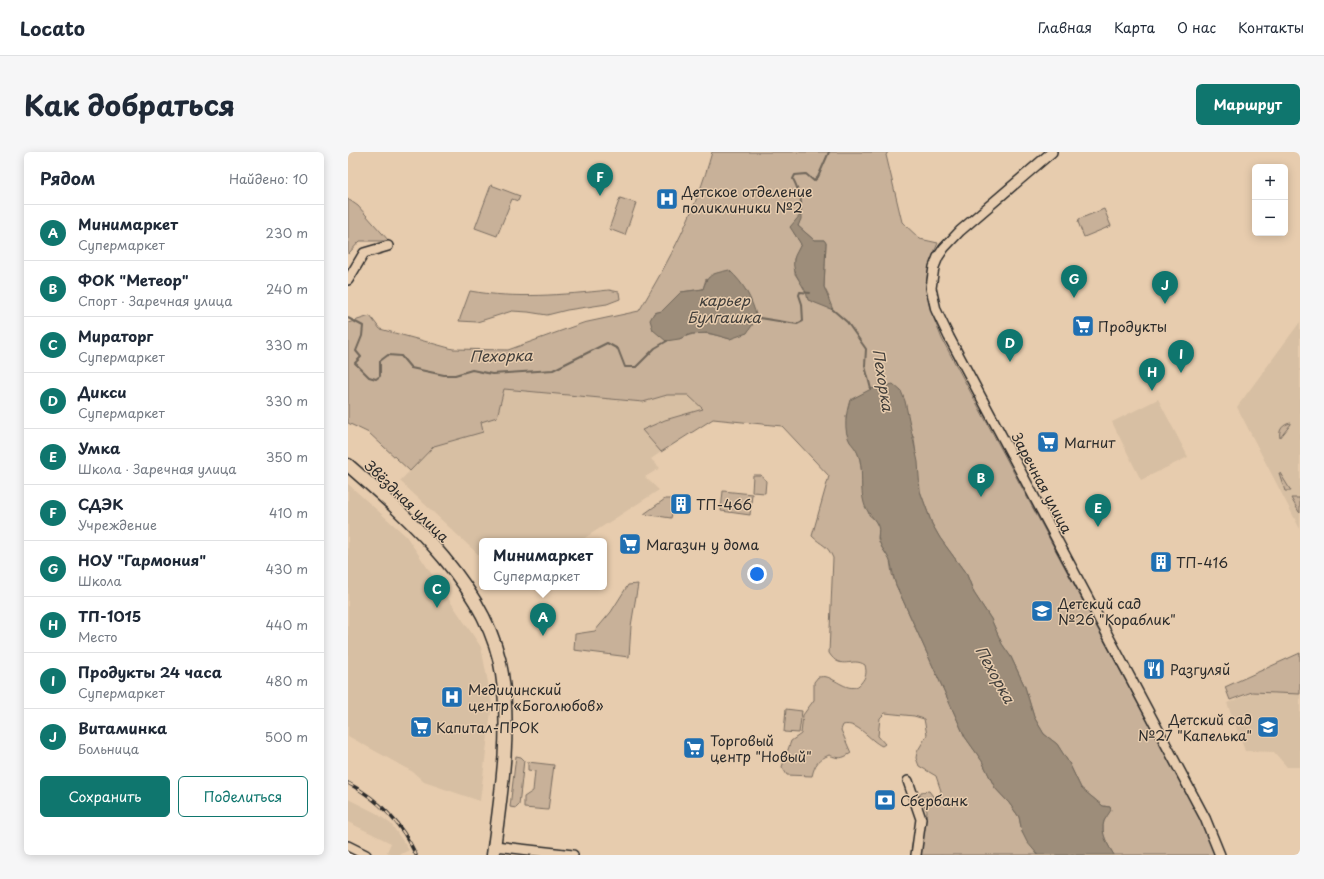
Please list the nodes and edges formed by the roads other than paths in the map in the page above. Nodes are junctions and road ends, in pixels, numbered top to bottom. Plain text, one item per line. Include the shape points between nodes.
1 (1052, 152) edge
2 (388, 246) dead end
3 (348, 280) edge
4 (348, 465) edge
5 (908, 780) dead end
6 (348, 846) edge
7 (494, 850) edge
8 (366, 855) edge
9 (573, 855) edge
10 (916, 855) edge
11 (1220, 855) edge

1 - 11 street, Заречная улица via 960,231 944,248 934,267 932,288 936,310 1205,818
2 - 3 street via 364,252
4 - 7 main road, Звёздная улица via 421,532 442,556 468,590 494,642 502,672 505,738
5 - 10 street via 921,819
6 - 8 street
7 - 9 street

